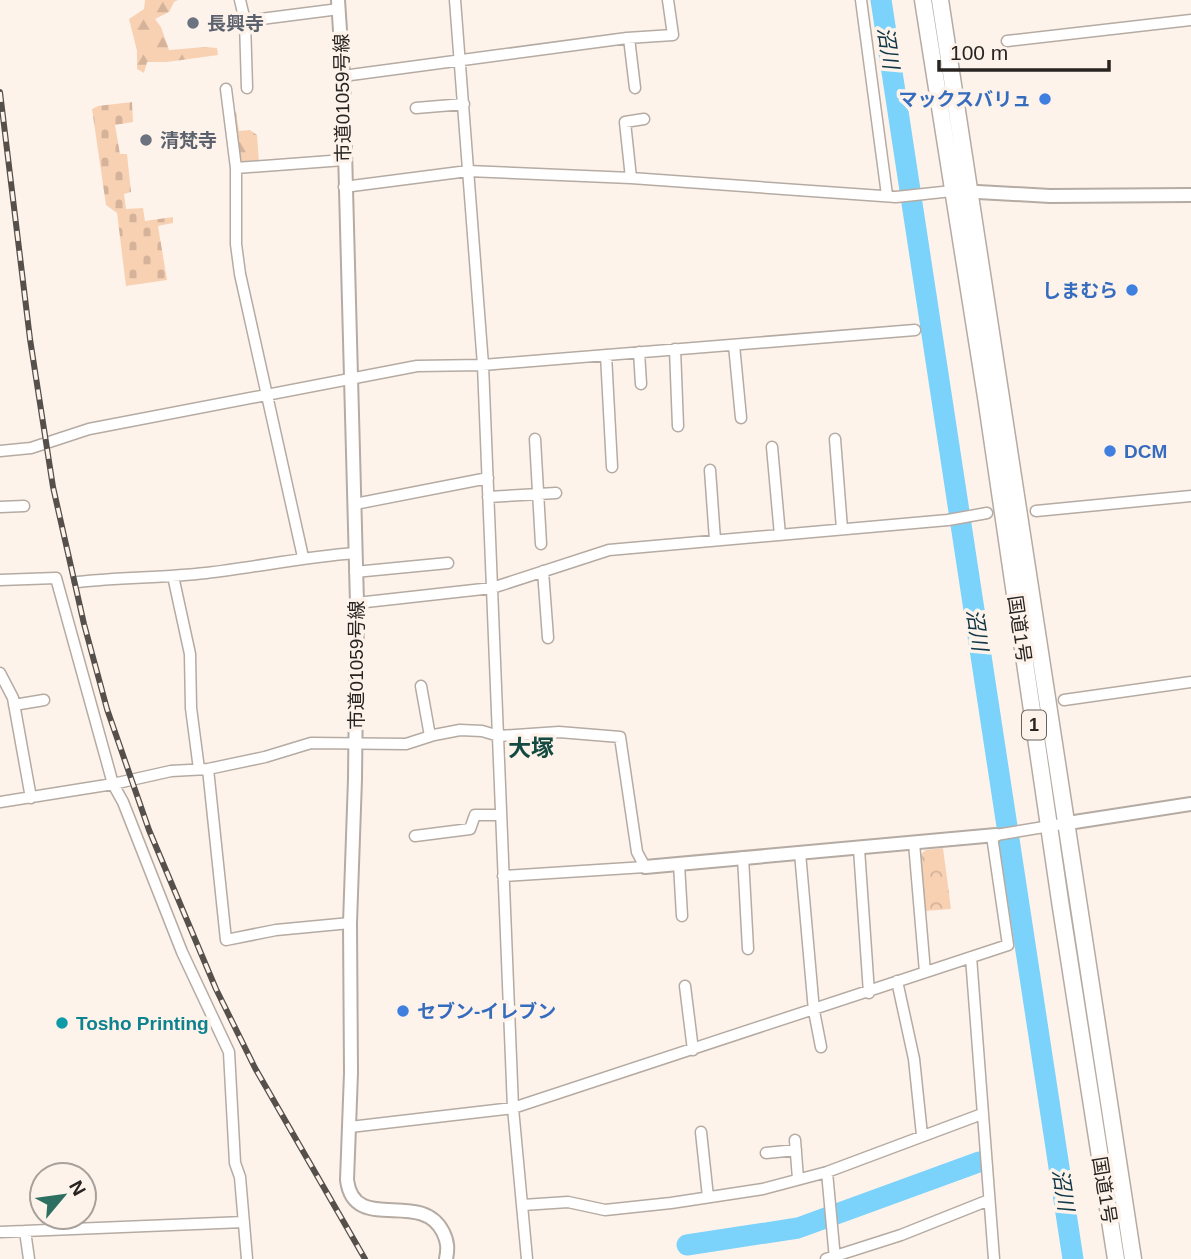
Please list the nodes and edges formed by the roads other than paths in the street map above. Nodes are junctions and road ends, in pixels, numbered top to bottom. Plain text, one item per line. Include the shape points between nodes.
1 (240, 0) edge
2 (455, 0) edge
3 (668, 0) edge
4 (861, 0) edge
5 (923, 0) edge
6 (940, 0) edge
7 (339, 5) edge
8 (1191, 20) edge
9 (245, 21) junction
10 (629, 38) junction
11 (1007, 41) dead end
12 (460, 62) junction
13 (343, 76) junction
14 (247, 88) dead end
15 (635, 88) dead end
16 (226, 89) dead end
17 (464, 103) junction
18 (416, 108) dead end
19 (645, 119) dead end
20 (344, 160) junction
21 (236, 168) junction
22 (468, 171) junction
23 (631, 178) junction
24 (344, 187) junction
25 (952, 191) junction
26 (971, 192) junction
27 (1191, 195) edge
28 (892, 196) junction
29 (915, 330) dead end
30 (734, 345) junction
31 (674, 349) junction
32 (639, 352) junction
33 (606, 355) junction
34 (483, 365) junction
35 (349, 380) junction
36 (641, 384) dead end
37 (267, 394) junction
38 (741, 418) dead end
39 (678, 426) dead end
40 (535, 439) dead end
41 (835, 439) dead end
42 (772, 447) dead end
43 (0, 451) edge
44 (612, 467) dead end
45 (710, 470) dead end
46 (488, 478) junction
47 (556, 493) dead end
48 (539, 494) junction
49 (1191, 496) edge
50 (488, 497) junction
51 (355, 504) junction
52 (24, 506) dead end
53 (0, 507) edge
54 (1036, 511) dead end
55 (983, 514) dead end
56 (842, 529) junction
57 (780, 535) junction
58 (715, 540) junction
59 (541, 544) dead end
60 (355, 553) junction
61 (303, 557) junction
62 (448, 563) dead end
63 (543, 571) junction
64 (355, 572) junction
65 (173, 576) junction
66 (0, 580) edge
67 (78, 582) dead end
68 (492, 587) junction
69 (357, 603) junction
70 (548, 638) dead end
71 (0, 673) edge
72 (1191, 682) edge
73 (421, 686) dead end
74 (44, 700) dead end
75 (1064, 700) dead end
76 (14, 705) junction
77 (430, 736) junction
78 (499, 736) junction
79 (355, 743) junction
80 (204, 769) junction
81 (113, 784) junction
82 (31, 798) junction
83 (0, 803) edge
84 (1191, 804) edge
85 (501, 815) junction
86 (1068, 824) junction
87 (1050, 826) junction
88 (415, 836) dead end
89 (994, 836) junction
90 (914, 843) junction
91 (859, 849) junction
92 (800, 853) junction
93 (743, 857) junction
94 (680, 864) junction
95 (645, 867) junction
96 (503, 876) junction
97 (682, 916) dead end
98 (350, 923) junction
99 (748, 949) dead end
100 (971, 957) junction
101 (925, 972) junction
102 (897, 981) junction
103 (685, 986) dead end
104 (869, 993) junction
105 (814, 1011) junction
106 (821, 1047) dead end
107 (692, 1050) junction
108 (513, 1108) junction
109 (982, 1114) junction
110 (349, 1127) junction
111 (701, 1132) dead end
112 (922, 1135) junction
113 (766, 1153) dead end
114 (827, 1172) junction
115 (798, 1179) junction
116 (708, 1198) junction
117 (989, 1199) junction
118 (523, 1205) junction
119 (244, 1222) junction
120 (25, 1231) junction
121 (0, 1232) edge
122 (833, 1258) edge
123 (29, 1259) edge
124 (247, 1259) edge
125 (446, 1259) edge
126 (527, 1259) edge
127 (994, 1259) edge
128 (1116, 1259) edge
129 (1133, 1259) edge

1 - 9 street
2 - 12 street
3 - 10 street via 673,35
4 - 28 street
5 - 25 highway, 国道1号 / 1
6 - 26 highway, 国道1号 / 1
7 - 9 street
7 - 13 street, 市道01059号線
8 - 11 street
9 - 14 street
10 - 12 street
10 - 15 street
12 - 13 street
12 - 17 street
13 - 20 street, 市道01059号線
16 - 21 street
17 - 18 street
17 - 22 street
19 - 23 street via 625,122
20 - 21 street
20 - 24 street, 市道01059号線
21 - 37 street via 240,274
22 - 23 street
22 - 24 street
22 - 34 street
23 - 28 street
24 - 35 street, 市道01059号線
25 - 26 street
25 - 28 street
25 - 87 highway, 国道1号 / 1
26 - 27 street
26 - 86 highway, 国道1号 / 1
29 - 30 street
30 - 31 street
30 - 38 street
31 - 32 street
31 - 39 street
32 - 33 street
32 - 36 street
33 - 34 street
33 - 44 street
34 - 35 street via 417,366
34 - 46 street
35 - 37 street
35 - 51 street, 市道01059号線
37 - 43 street via 89,429 31,448
37 - 61 street
40 - 48 street
41 - 56 street
42 - 57 street
45 - 58 street
46 - 50 street
46 - 51 street
47 - 48 street
48 - 50 street
48 - 59 street
49 - 54 street
50 - 68 street
51 - 60 street, 市道01059号線
52 - 53 street
55 - 56 street
56 - 57 street
57 - 58 street
58 - 63 street via 609,550
60 - 61 street
60 - 64 street, 市道01059号線
61 - 65 street
62 - 64 street
63 - 68 street
63 - 70 street
64 - 69 street, 市道01059号線
65 - 67 street
65 - 80 street via 190,654 191,708
66 - 81 street via 56,578
68 - 69 street
68 - 78 street
69 - 79 street, 市道01059号線
71 - 76 street
72 - 75 street
73 - 77 street
74 - 76 street
76 - 82 street
77 - 78 street via 460,730
77 - 79 street via 406,744
78 - 85 street
78 - 95 street via 559,732 620,737 637,852
79 - 80 street via 311,743
79 - 98 street, 市道01059号線
80 - 81 street via 163,772
80 - 98 street via 226,940
81 - 82 street
81 - 119 street via 229,1052 235,1163
82 - 83 street
84 - 86 street
85 - 88 street via 475,815 470,829
85 - 96 street
86 - 87 street
86 - 129 highway, 国道1号 / 1
87 - 89 street
87 - 128 highway, 国道1号 / 1
89 - 90 street
89 - 100 street via 1009,945
90 - 91 street
90 - 101 street
91 - 92 street
91 - 104 street
92 - 93 street
92 - 105 street
93 - 94 street
93 - 99 street
94 - 95 street
94 - 97 street
95 - 96 street
96 - 108 street
98 - 110 street, 市道01059号線
100 - 101 street
100 - 109 street
101 - 102 street
102 - 104 street
102 - 112 street via 914,1059
103 - 107 street
104 - 105 street
105 - 106 street
105 - 107 street
107 - 108 street
108 - 110 street
108 - 118 street
109 - 112 street
109 - 117 street
110 - 125 street, 市道01059号線 via 346,1154 351,1196 370,1209 426,1215 444,1235
111 - 116 street
112 - 114 street
113 - 115 street via 795,1145
114 - 115 street
114 - 122 street
115 - 116 street
116 - 118 street via 605,1210 568,1202
117 - 122 street
117 - 127 street
118 - 126 street
119 - 120 street
119 - 124 street
120 - 121 street
120 - 123 street

